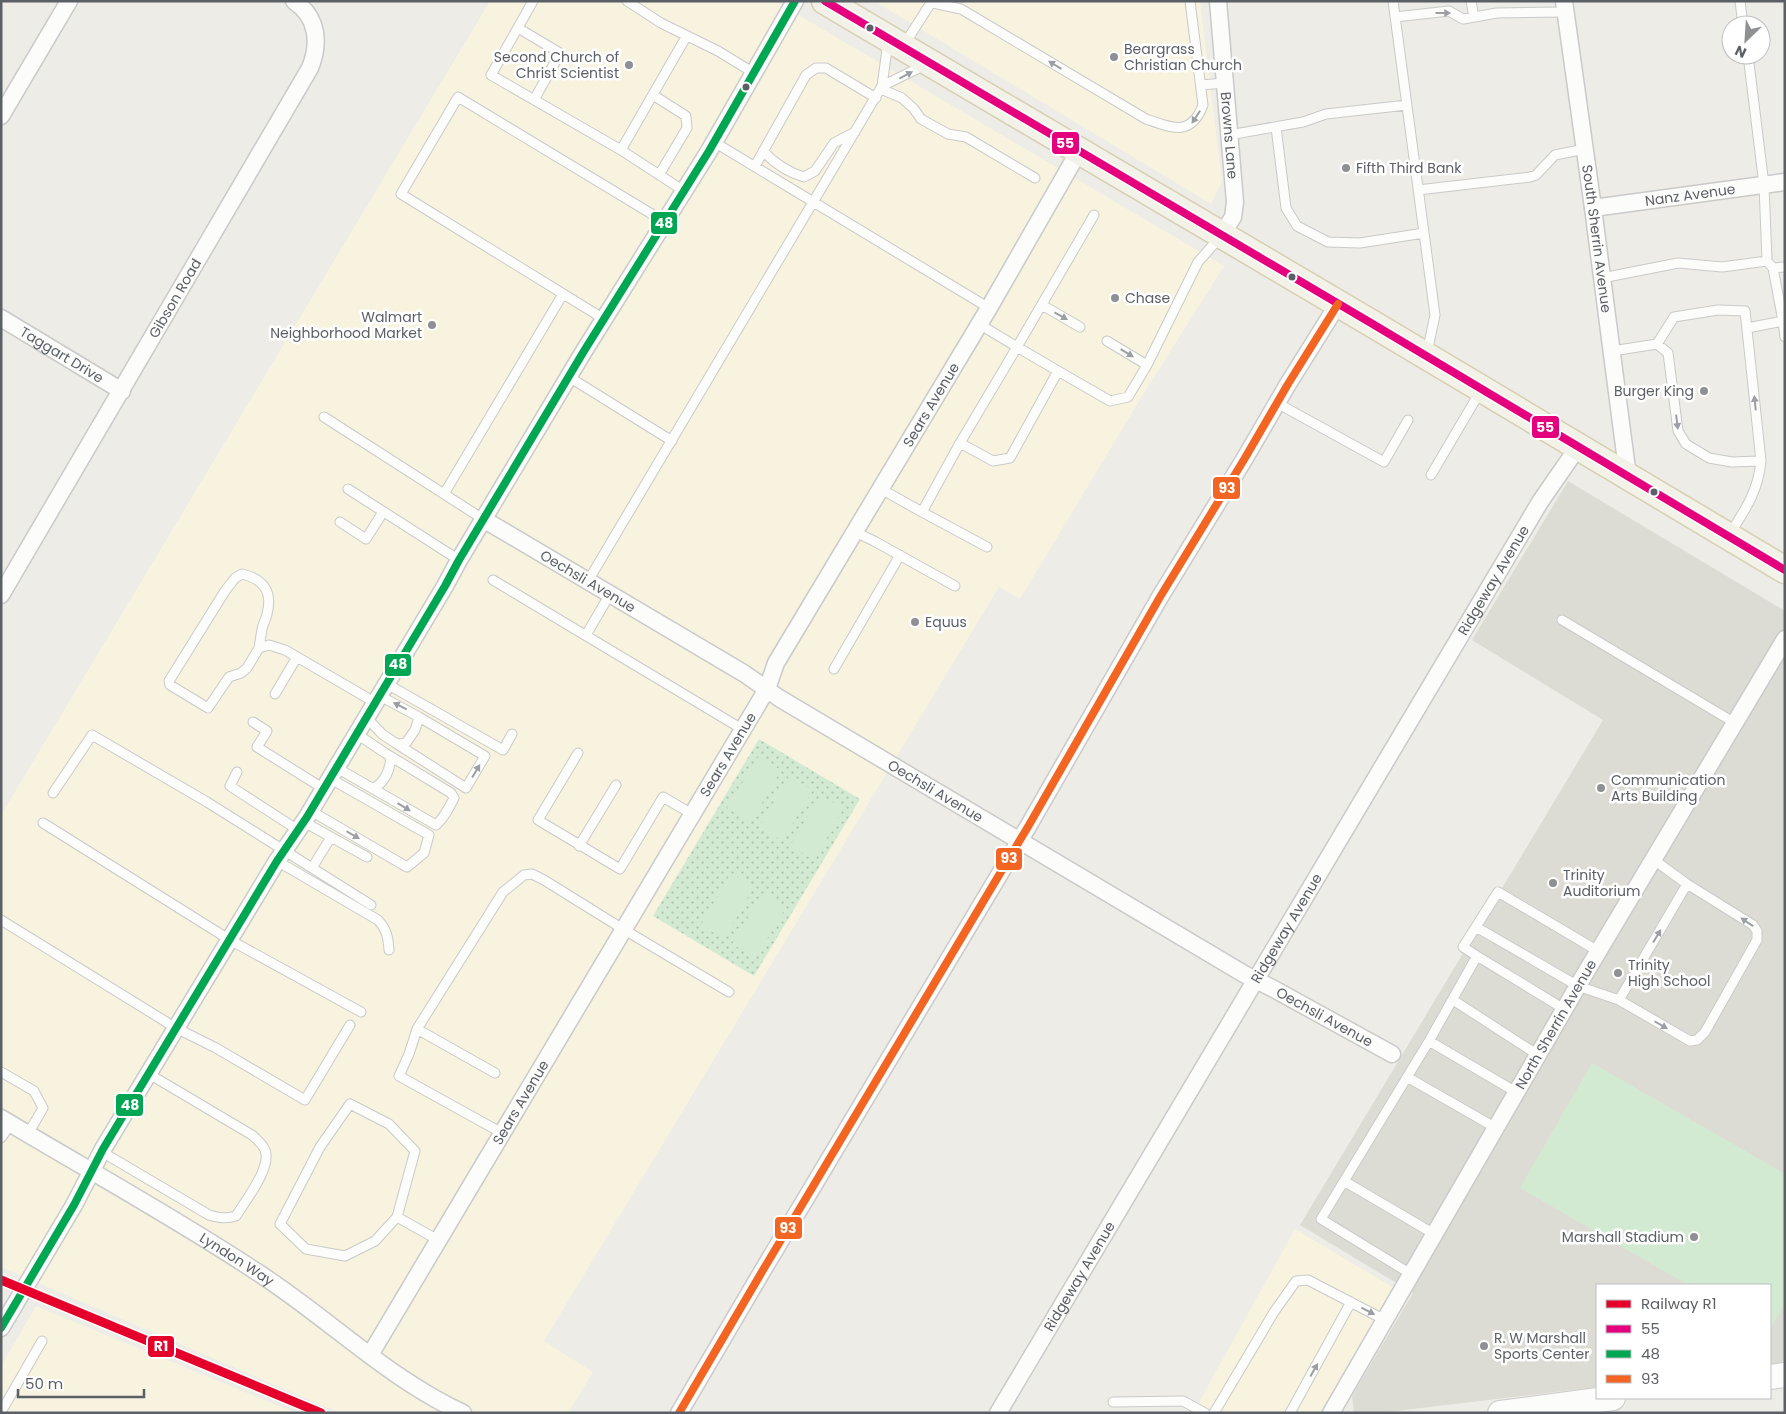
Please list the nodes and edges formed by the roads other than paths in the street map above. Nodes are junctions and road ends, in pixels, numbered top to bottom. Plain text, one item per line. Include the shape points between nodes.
1 (69, 1) edge
2 (294, 1) edge
3 (533, 1) edge
4 (627, 1) edge
5 (795, 1) edge
6 (825, 1) edge
7 (1190, 1) edge
8 (1218, 1) edge
9 (1393, 1) edge
10 (1471, 1) edge
11 (1740, 1) edge
12 (932, 2) edge
13 (1564, 6) edge
14 (1742, 15) edge
15 (1395, 17) junction
16 (1474, 17) junction
17 (518, 28) junction
18 (686, 37) junction
19 (895, 43) junction
20 (929, 63) junction
21 (1749, 65) edge
22 (754, 73) junction
23 (1225, 83) junction
24 (1202, 86) junction
25 (882, 88) junction
26 (653, 95) junction
27 (876, 98) junction
28 (534, 100) junction
29 (1407, 105) junction
30 (1, 116) edge
31 (1276, 127) junction
32 (855, 132) junction
33 (1229, 135) junction
34 (714, 142) junction
35 (1585, 149) junction
36 (621, 150) junction
37 (763, 151) junction
38 (1079, 152) junction
39 (755, 166) junction
40 (659, 175) junction
41 (1035, 178) dead end
42 (1785, 182) edge
43 (1764, 185) junction
44 (1418, 190) junction
45 (684, 191) junction
46 (814, 202) junction
47 (1594, 208) junction
48 (1094, 215) dead end
49 (665, 222) junction
50 (1424, 233) junction
51 (1221, 236) junction
52 (1767, 261) junction
53 (1785, 267) edge
54 (1773, 268) junction
55 (1602, 278) junction
56 (563, 294) junction
57 (1338, 304) junction
58 (1042, 306) junction
59 (989, 308) junction
60 (1, 318) edge
61 (604, 319) junction
62 (1784, 319) edge
63 (979, 324) junction
64 (1080, 327) dead end
65 (1747, 328) junction
66 (1785, 338) edge
67 (1107, 341) dead end
68 (1657, 344) junction
69 (1018, 347) junction
70 (1612, 350) junction
71 (1426, 356) junction
72 (1147, 365) junction
73 (1058, 372) junction
74 (569, 377) junction
75 (1482, 389) junction
76 (122, 391) junction
77 (1277, 403) junction
78 (324, 417) dead end
79 (1408, 420) dead end
80 (672, 441) junction
81 (960, 443) junction
82 (1578, 447) junction
83 (1762, 461) junction
84 (1431, 475) dead end
85 (1628, 477) junction
86 (348, 489) dead end
87 (881, 489) junction
88 (444, 494) junction
89 (383, 512) junction
90 (922, 512) junction
91 (483, 519) junction
92 (340, 522) dead end
93 (854, 532) junction
94 (1728, 537) junction
95 (987, 547) dead end
96 (900, 555) junction
97 (459, 560) junction
98 (1785, 570) edge
99 (494, 580) dead end
100 (588, 581) junction
101 (955, 586) dead end
102 (610, 594) junction
103 (1, 595) edge
104 (1562, 620) dead end
105 (586, 635) junction
106 (1785, 639) edge
107 (259, 648) junction
108 (297, 657) junction
109 (834, 669) dead end
110 (767, 689) junction
111 (275, 694) dead end
112 (381, 694) junction
113 (420, 717) junction
114 (367, 718) junction
115 (253, 722) dead end
116 (1735, 723) junction
117 (742, 729) junction
118 (357, 734) junction
119 (512, 734) dead end
120 (397, 744) junction
121 (578, 754) dead end
122 (391, 757) junction
123 (237, 772) dead end
124 (331, 778) junction
125 (616, 785) dead end
126 (373, 788) junction
127 (53, 793) dead end
128 (692, 814) junction
129 (304, 821) junction
130 (43, 823) dead end
131 (331, 837) junction
132 (1019, 840) junction
133 (580, 846) junction
134 (280, 856) junction
135 (367, 857) dead end
136 (1654, 860) junction
137 (312, 868) junction
138 (1687, 884) junction
139 (371, 905) dead end
140 (1, 920) edge
141 (1476, 927) junction
142 (623, 929) junction
143 (230, 940) junction
144 (390, 950) dead end
145 (1598, 951) junction
146 (1478, 956) junction
147 (1255, 980) junction
148 (1578, 986) junction
149 (729, 992) dead end
150 (1453, 1000) junction
151 (1619, 1000) junction
152 (1564, 1010) junction
153 (361, 1012) dead end
154 (350, 1025) dead end
155 (176, 1028) junction
156 (417, 1028) junction
157 (1429, 1041) junction
158 (1392, 1054) dead end
159 (1538, 1055) junction
160 (1, 1072) edge
161 (149, 1074) junction
162 (495, 1074) dead end
163 (1407, 1077) junction
164 (1516, 1092) junction
165 (6, 1121) edge
166 (1496, 1128) junction
167 (502, 1133) junction
168 (28, 1134) junction
169 (1, 1138) edge
170 (102, 1152) junction
171 (92, 1172) junction
172 (1344, 1181) junction
173 (397, 1217) junction
174 (1434, 1234) junction
175 (438, 1240) junction
176 (1411, 1274) junction
177 (1351, 1302) junction
178 (1384, 1320) junction
179 (1, 1328) edge
180 (42, 1341) dead end
181 (370, 1355) junction
182 (1785, 1375) edge
183 (1771, 1377) edge
184 (1607, 1399) edge
185 (1113, 1402) dead end
186 (1533, 1411) edge
187 (1, 1412) edge
188 (463, 1413) edge
189 (680, 1413) edge
190 (998, 1413) edge
191 (1205, 1413) edge
192 (1214, 1413) edge
193 (1290, 1413) edge
194 (1331, 1413) edge
195 (1500, 1413) edge

1 - 30 street
2 - 76 street, Gibson Road via 309,15 315,28 315,56 310,68
3 - 17 lane
4 - 18 lane
5 - 22 street
6 - 19 main road
7 - 24 lane
8 - 23 street, Browns Lane
9 - 15 lane
10 - 16 lane
11 - 14 lane
12 - 19 lane
24 -> 12 lane via 1203,105 1199,116 1182,128 1169,127 1146,119 962,9
13 - 16 lane
13 - 35 street, South Sherrin Avenue
15 -> 16 lane via 1449,11 1463,19
15 - 29 lane
17 - 28 lane via 560,53
17 - 28 lane via 491,74
18 - 22 lane via 718,51
18 - 26 lane
19 - 20 main road
19 - 25 lane
25 -> 20 lane
20 - 38 main road
21 - 43 lane
22 - 34 street
23 - 24 lane
23 - 33 street, Browns Lane
25 - 27 lane
25 - 41 lane via 902,98 921,119 948,134 966,137
26 - 36 lane
26 - 40 lane via 686,116 687,128
27 - 32 lane
27 - 37 lane via 826,68 816,68 806,75
28 - 36 lane
29 - 31 lane via 1326,114
29 - 44 lane
31 - 33 lane
31 - 50 lane via 1286,208 1297,226 1328,242 1360,242
32 - 37 lane via 834,143 815,171 804,177 772,162
32 - 46 lane
33 - 51 street, Browns Lane via 1235,202 1233,216
34 - 39 lane
34 - 45 street
35 - 44 lane via 1555,155 1530,177
35 - 47 street, South Sherrin Avenue
36 - 40 lane
37 - 39 lane
38 - 51 main road
38 - 59 street, Sears Avenue
39 - 46 lane
40 - 45 lane
42 - 43 street, Nanz Avenue
43 - 47 street, Nanz Avenue
43 - 52 lane
44 - 50 lane
45 - 49 street
46 - 59 lane
46 - 80 lane
47 - 55 street, South Sherrin Avenue
48 - 58 lane
49 - 56 lane via 458,97 401,194
49 - 61 street
50 - 71 lane via 1435,315
51 - 57 main road
51 - 72 lane via 1198,262
52 - 54 lane
52 - 55 lane via 1722,267 1678,263
53 - 54 lane
54 - 62 lane
55 - 70 street, South Sherrin Avenue
56 - 61 lane
56 - 88 lane
57 - 71 main road
57 - 77 street
58 -> 64 lane
58 - 69 lane
59 - 63 street, Sears Avenue
60 - 76 street, Taggart Drive
61 - 74 street
62 - 65 lane
62 - 66 lane
63 - 69 lane
63 - 87 street, Sears Avenue
65 - 68 lane via 1745,311 1718,310 1674,317
83 -> 65 lane
67 -> 72 lane
68 - 70 lane
68 -> 83 lane via 1668,353 1678,430 1686,444 1709,458 1732,462
69 - 73 lane
69 - 81 lane
70 - 85 street, South Sherrin Avenue
71 - 75 main road
72 - 73 lane via 1128,397 1110,401
73 - 81 lane via 1010,458 993,461
74 - 80 lane
74 - 91 street
75 - 82 main road
75 - 84 lane
76 - 103 street, Gibson Road
77 - 79 lane via 1384,462
77 - 132 street
78 - 88 lane
80 - 100 lane
81 - 90 lane
82 - 85 main road
82 - 147 street, Ridgeway Avenue via 1540,502
83 - 94 lane via 1760,480
85 - 94 main road
86 - 89 lane
87 - 90 lane
87 - 93 street, Sears Avenue
88 - 91 lane
89 - 92 lane via 366,538
89 - 97 lane
90 - 95 lane
91 - 97 street
91 - 100 street, Oechsli Avenue
93 - 96 lane
93 - 110 street, Sears Avenue via 776,664
94 - 98 main road
96 - 101 lane
96 - 109 lane
97 - 112 street
99 - 105 lane
100 - 102 street, Oechsli Avenue
102 - 105 lane
102 - 110 street, Oechsli Avenue
104 - 116 lane
105 - 117 lane
106 - 116 street, North Sherrin Avenue
107 - 107 lane via 247,668 229,677 208,708 170,685 169,681 226,591 242,574 263,584 268,592 269,606
107 - 108 lane via 269,645
108 - 111 lane
108 - 112 lane
110 - 117 street, Sears Avenue
110 - 132 street, Oechsli Avenue
113 -> 112 lane
112 - 114 street
112 - 119 lane via 503,750
113 - 120 lane via 406,743
120 -> 113 lane via 466,788 485,756
114 - 118 street
114 - 120 lane
115 - 124 lane via 267,731 257,748
116 - 136 street, North Sherrin Avenue
117 - 128 street, Sears Avenue
118 - 122 lane
118 - 124 street
121 - 133 lane via 538,820
122 - 126 lane via 391,767 381,784
126 -> 122 lane via 436,825 451,805 454,798 451,793
123 - 129 lane via 230,786
124 - 126 lane
124 - 129 street
129 -> 124 lane via 407,867 424,853 429,835
125 - 133 lane
127 - 134 lane via 92,735 207,802
128 - 133 lane via 663,797 620,869
128 - 142 street, Sears Avenue
129 - 131 lane
129 - 134 street
130 - 143 lane
131 - 135 lane
131 - 137 lane
132 - 147 street, Oechsli Avenue
132 - 189 street
134 - 137 lane
134 - 143 street
134 - 144 lane via 378,920 385,928
136 - 138 lane
136 - 145 street, North Sherrin Avenue
137 - 139 lane
151 -> 138 lane
151 -> 138 lane via 1690,1041 1704,1032 1757,940 1757,931 1753,925
140 - 155 lane
141 - 145 lane via 1498,892
141 - 146 lane via 1463,947
141 - 148 lane
142 - 149 lane
142 - 156 lane via 544,880 532,874 524,875 503,892
142 - 167 street, Sears Avenue
143 - 153 lane
143 - 155 street
145 - 148 street, North Sherrin Avenue
146 - 150 lane
146 - 152 lane
147 - 158 street, Oechsli Avenue
147 - 190 street, Ridgeway Avenue
148 - 151 lane
148 - 152 street, North Sherrin Avenue
150 - 157 lane
150 - 159 lane
152 - 159 street, North Sherrin Avenue
154 - 155 lane via 305,1100
155 - 161 street
156 - 162 lane
156 - 167 lane via 399,1076
157 - 163 lane
157 - 164 lane
159 - 164 street, North Sherrin Avenue
160 - 168 lane via 34,1092 43,1108
161 - 170 street
161 - 170 lane via 252,1135 265,1148 266,1167 236,1216 220,1218 209,1215
163 - 166 lane
163 - 172 lane
164 - 166 street, North Sherrin Avenue
165 - 168 street, Lyndon Way
165 - 169 lane
166 - 174 street, North Sherrin Avenue
167 - 175 street, Sears Avenue
168 - 171 street, Lyndon Way
170 - 171 street
171 - 179 street
171 - 181 street, Lyndon Way via 258,1272
172 - 174 lane
172 - 176 lane via 1320,1219
173 - 173 lane via 415,1151 389,1124 350,1104 320,1147 280,1224 306,1249 345,1256 375,1241
173 - 175 lane
174 - 176 street, North Sherrin Avenue
175 - 181 street, Sears Avenue
176 - 178 street, North Sherrin Avenue
177 -> 178 lane
177 - 192 lane via 1308,1280 1296,1280
193 -> 177 lane
178 - 194 street, North Sherrin Avenue
180 - 187 lane
181 - 188 street, Lyndon Way via 440,1402
182 - 183 main road
184 - 186 main road
185 - 191 lane via 1183,1401
186 - 195 main road

